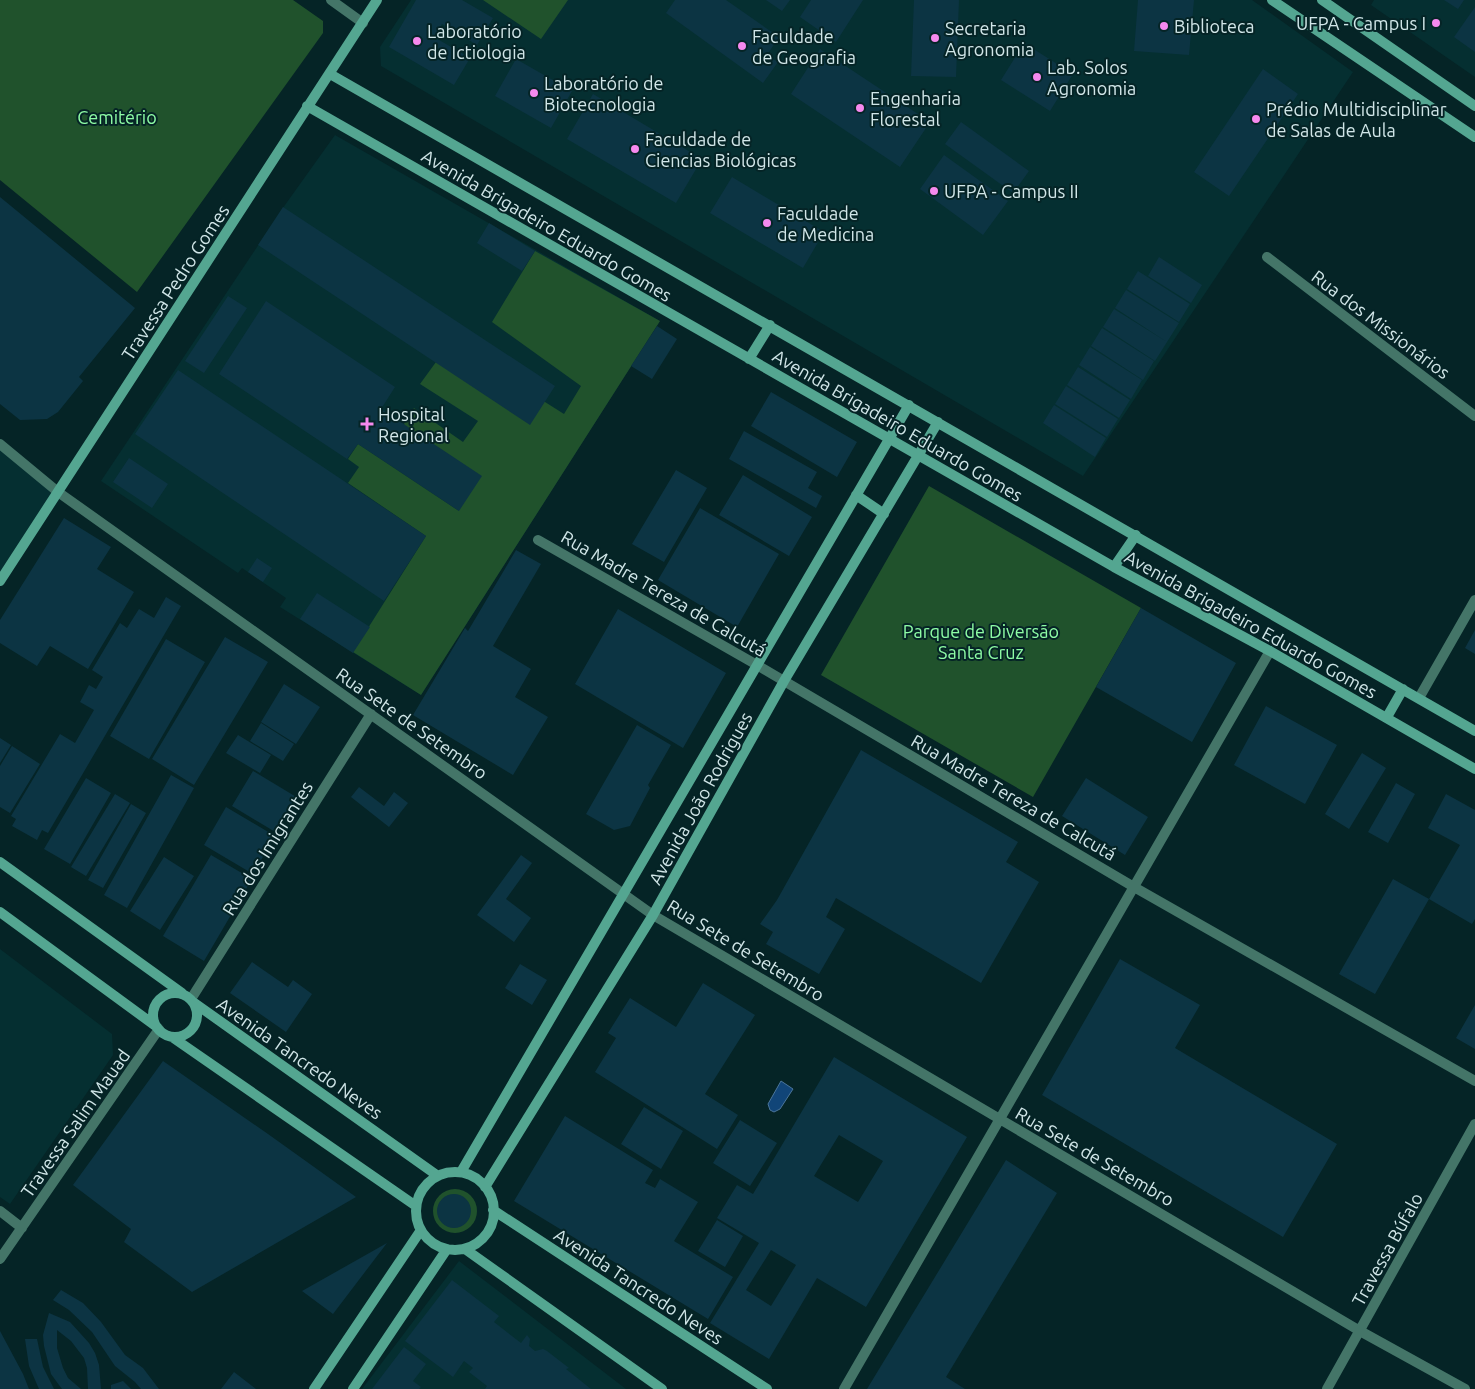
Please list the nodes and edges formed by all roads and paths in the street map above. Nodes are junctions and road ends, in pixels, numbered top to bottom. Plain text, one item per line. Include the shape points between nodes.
1 (331, 0) edge
2 (378, 0) edge
3 (1272, 0) edge
4 (1322, 0) edge
5 (363, 23) junction
6 (330, 74) junction
7 (307, 106) junction
8 (1475, 106) edge
9 (1475, 138) edge
10 (1267, 257) dead end
11 (770, 326) junction
12 (750, 359) junction
13 (909, 405) junction
14 (1475, 416) edge
15 (938, 422) junction
16 (889, 439) junction
17 (0, 444) edge
18 (918, 456) junction
19 (58, 492) junction
20 (856, 495) junction
21 (884, 514) junction
22 (1136, 535) junction
23 (538, 540) dead end
24 (1114, 567) junction
25 (0, 581) edge
26 (1475, 600) edge
27 (1270, 652) junction
28 (757, 665) junction
29 (784, 681) junction
30 (1403, 689) junction
31 (1419, 698) junction
32 (371, 714) junction
33 (1387, 717) junction
34 (1475, 730) edge
35 (1475, 769) edge
36 (0, 862) edge
37 (1134, 886) junction
38 (624, 893) junction
39 (0, 912) edge
40 (653, 915) junction
41 (182, 993) junction
42 (192, 1000) junction
43 (158, 1028) junction
44 (172, 1037) junction
45 (1475, 1081) edge
46 (1001, 1120) junction
47 (1475, 1124) edge
48 (461, 1172) junction
49 (438, 1176) junction
50 (485, 1187) junction
51 (416, 1206) junction
52 (494, 1210) junction
53 (0, 1211) edge
54 (22, 1228) junction
55 (421, 1230) junction
56 (465, 1248) junction
57 (448, 1250) junction
58 (0, 1260) edge
59 (1360, 1331) junction
60 (314, 1389) edge
61 (353, 1389) edge
62 (662, 1389) edge
63 (767, 1389) edge
64 (844, 1389) edge
65 (1327, 1389) edge
66 (1465, 1389) edge

1 - 5 street
2 - 5 street, Travessa Pedro Gomes
3 - 9 street
4 - 8 street
5 - 6 street, Travessa Pedro Gomes
6 - 7 street, Travessa Pedro Gomes
6 - 11 street, Avenida Brigadeiro Eduardo Gomes
7 - 12 street, Avenida Brigadeiro Eduardo Gomes
7 - 19 street, Travessa Pedro Gomes
10 - 14 street, Rua dos Missionários
11 - 12 street
11 - 13 street, Avenida Brigadeiro Eduardo Gomes
12 - 16 street, Avenida Brigadeiro Eduardo Gomes
13 - 15 street, Avenida Brigadeiro Eduardo Gomes
13 - 16 street, Avenida João Rodrigues
15 - 18 street, Avenida João Rodrigues
15 - 22 street, Avenida Brigadeiro Eduardo Gomes
16 - 18 street, Avenida Brigadeiro Eduardo Gomes
16 - 20 street, Avenida João Rodrigues
17 - 19 street, Rua Sete de Setembro
18 - 21 street, Avenida João Rodrigues
18 - 24 street, Avenida Brigadeiro Eduardo Gomes
19 - 25 street, Travessa Pedro Gomes
19 - 32 street, Rua Sete de Setembro
20 - 21 street
20 - 28 street, Avenida João Rodrigues
21 - 29 street, Avenida João Rodrigues
22 - 24 street
22 - 30 street, Avenida Brigadeiro Eduardo Gomes
23 - 28 street, Rua Madre Tereza de Calcutá
24 - 27 street, Avenida Brigadeiro Eduardo Gomes
26 - 31 street
27 - 33 street, Avenida Brigadeiro Eduardo Gomes
27 - 37 street
28 - 29 street, Rua Madre Tereza de Calcutá
28 - 38 street, Avenida João Rodrigues
29 - 37 street, Rua Madre Tereza de Calcutá
29 - 40 street, Avenida João Rodrigues
30 - 31 street, Avenida Brigadeiro Eduardo Gomes
30 - 33 street
31 - 34 street, Avenida Brigadeiro Eduardo Gomes
32 - 38 street, Rua Sete de Setembro
32 - 42 street, Rua dos Imigrantes
33 - 35 street, Avenida Brigadeiro Eduardo Gomes
36 - 41 street
37 - 45 street, Rua Madre Tereza de Calcutá
37 - 46 street
38 - 40 street, Rua Sete de Setembro
38 - 48 street, Avenida João Rodrigues
39 - 43 street
40 - 46 street, Rua Sete de Setembro
40 - 50 street, Avenida João Rodrigues
41 - 42 street
41 - 43 street via 168,993 158,1001 153,1014
42 - 44 street via 198,1016 196,1023 186,1034
42 - 49 street, Avenida Tancredo Neves
43 - 44 street
43 - 54 street, Travessa Salim Mauad
44 - 51 street
46 - 59 street, Rua Sete de Setembro
46 - 64 street
47 - 59 street, Travessa Búfalo
48 - 49 street
48 - 50 street
49 - 51 street via 427,1183
50 - 52 street
51 - 55 street
52 - 56 street via 486,1234
52 - 63 street, Avenida Tancredo Neves
53 - 54 street
54 - 58 street, Travessa Salim Mauad
55 - 57 street via 430,1241
55 - 60 street
56 - 57 street
56 - 62 street
57 - 61 street
59 - 65 street, Travessa Búfalo
59 - 66 street, Rua Sete de Setembro

